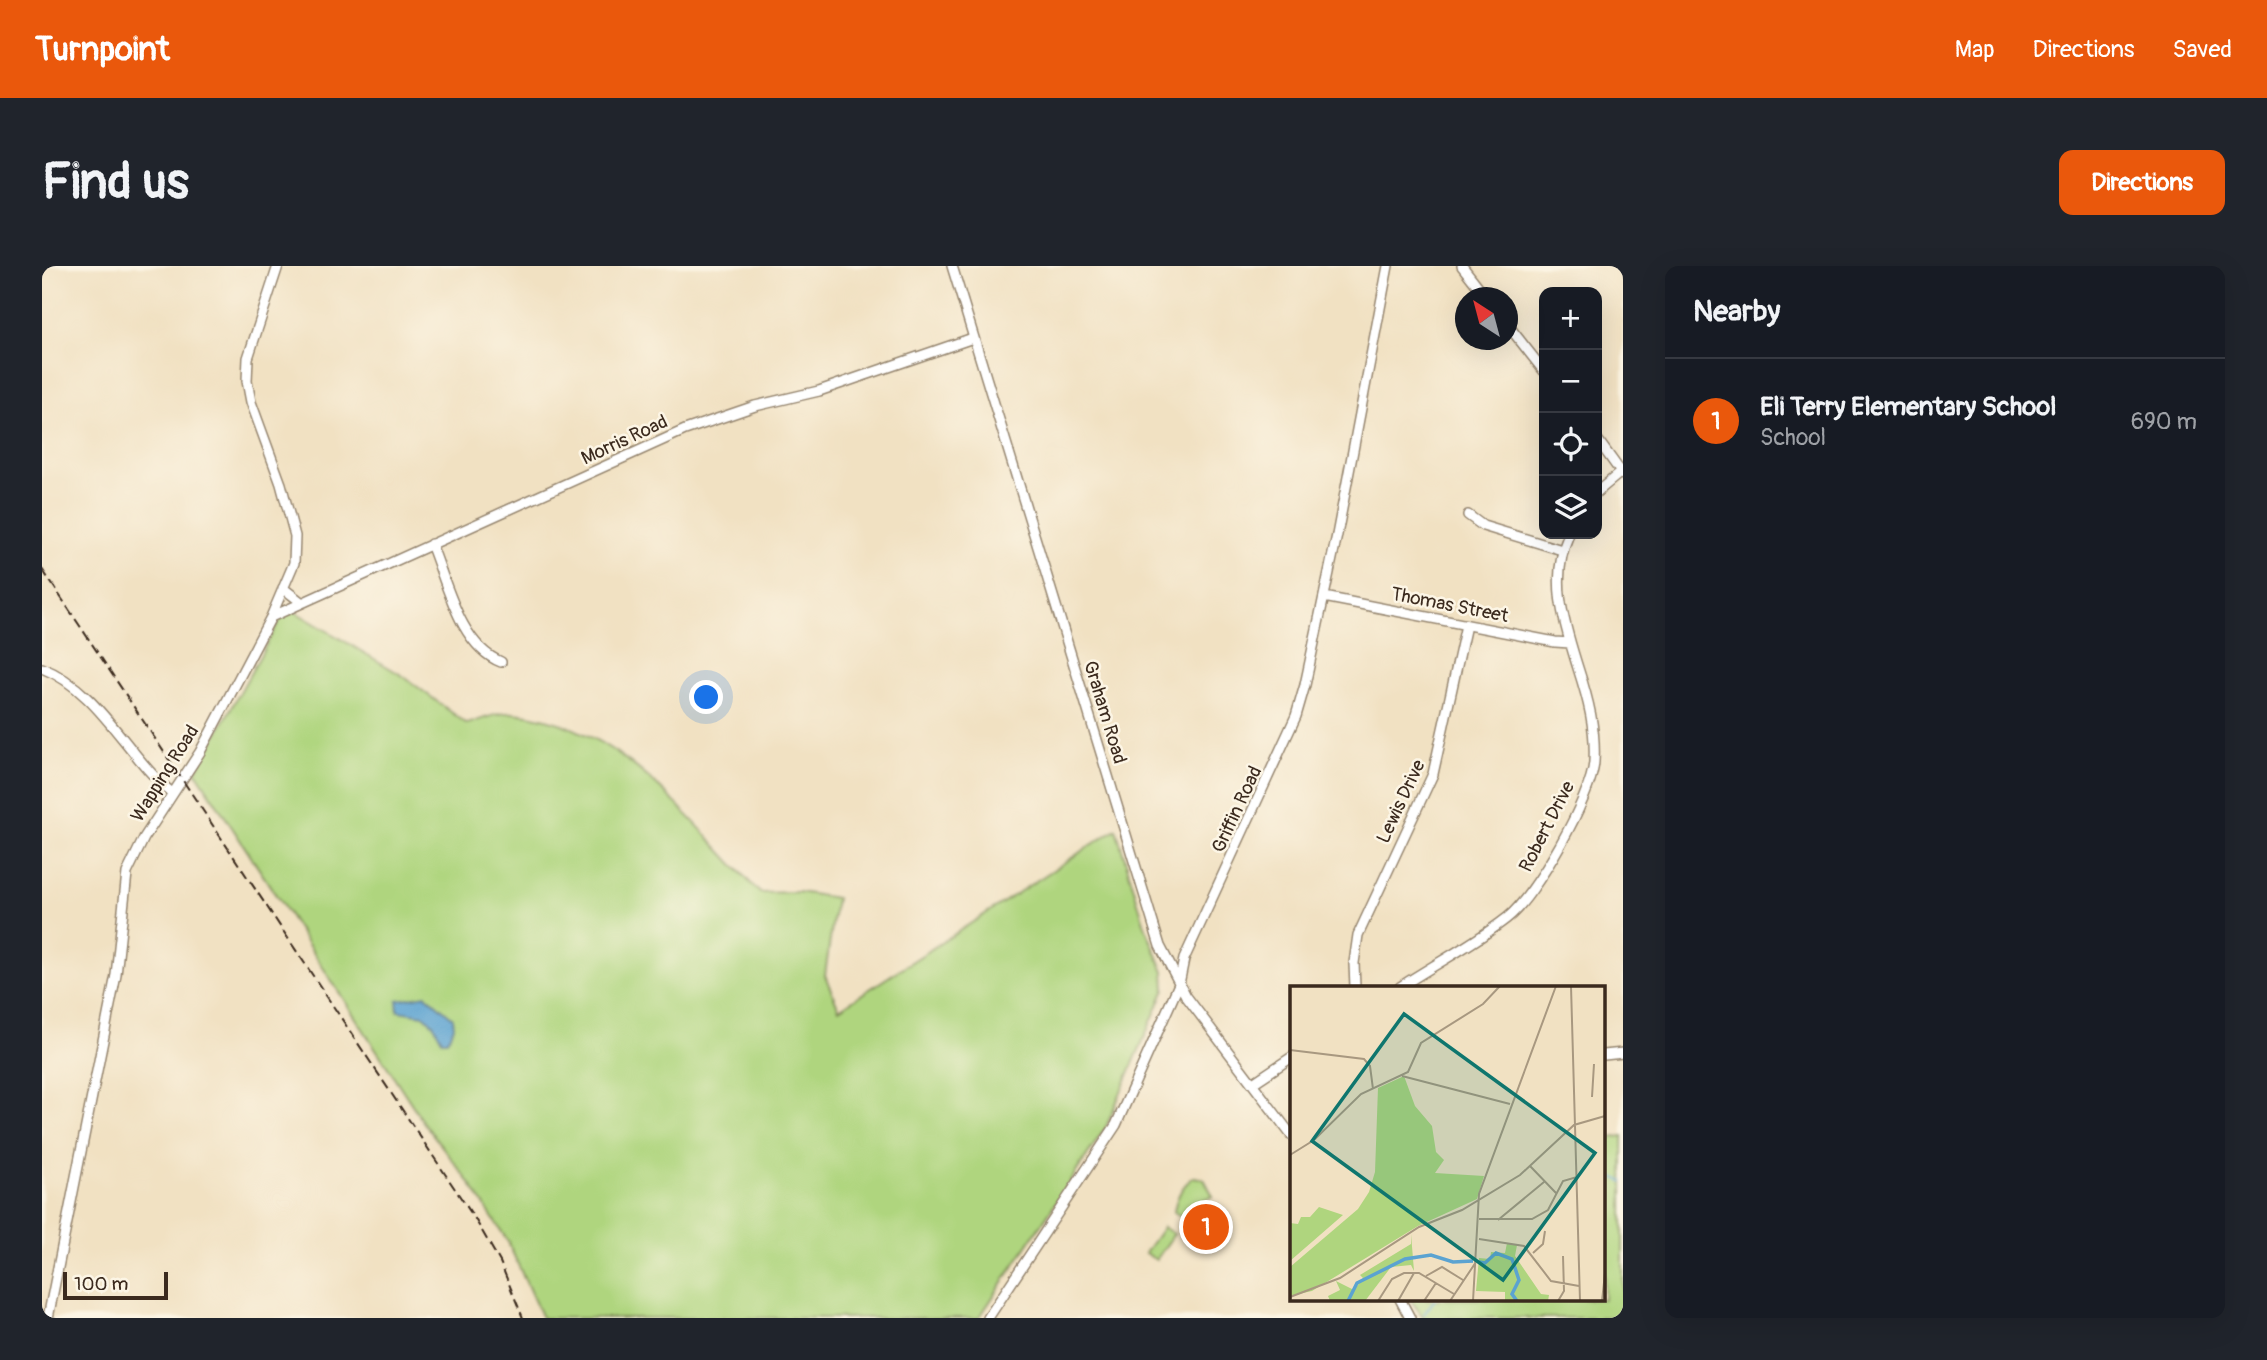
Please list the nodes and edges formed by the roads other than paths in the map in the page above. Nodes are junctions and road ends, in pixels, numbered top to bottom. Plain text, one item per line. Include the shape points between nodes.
1 (278, 266) edge
2 (952, 266) edge
3 (1388, 266) edge
4 (1462, 266) edge
5 (1478, 287) edge
6 (973, 338) junction
7 (1518, 338) edge
8 (1539, 365) edge
9 (1602, 446) edge
10 (1622, 474) edge
11 (1602, 488) edge
12 (1468, 515) dead end
13 (1567, 539) edge
14 (430, 544) junction
15 (1562, 550) junction
16 (283, 588) junction
17 (1324, 597) junction
18 (301, 602) junction
19 (271, 618) junction
20 (1466, 625) junction
21 (1570, 643) junction
22 (501, 662) dead end
23 (42, 668) edge
24 (172, 793) junction
25 (1179, 984) junction
26 (1355, 986) edge
27 (1402, 986) edge
28 (1623, 1053) edge
29 (1605, 1055) edge
30 (1290, 1058) edge
31 (1253, 1083) junction
32 (1290, 1133) edge
33 (1401, 1300) edge
34 (48, 1318) edge
35 (988, 1318) edge
36 (1410, 1318) edge

1 - 16 street, Wapping Road via 248,358 247,381 295,536 294,563
2 - 6 street, Graham Road
3 - 17 street, Griffin Road
4 - 5 street
6 - 14 street, Morris Road via 819,391 720,416
6 - 25 street, Graham Road via 1156,934
7 - 8 street
9 - 10 street
10 - 11 street
12 - 15 street via 1483,526
13 - 15 street, Robert Drive
14 - 18 street, Morris Road
14 - 22 street via 471,641 486,656
15 - 21 street, Robert Drive via 1560,605
16 - 18 street
16 - 19 street, Wapping Road
17 - 20 street, Thomas Street
17 - 25 street, Griffin Road via 1296,716 1184,959
18 - 19 street, Morris Road
19 - 24 street, Wapping Road via 200,752
20 - 21 street, Thomas Street
20 - 26 street, Lewis Drive via 1439,756 1358,935
21 - 27 street, Robert Drive via 1594,726 1594,765 1584,796 1543,874 1509,917
23 - 24 street via 86,698
24 - 34 street, Wapping Road via 127,873 116,975
25 - 31 street, Graham Road
25 - 35 street, Griffin Road via 1116,1125
28 - 29 street
30 - 31 street
31 - 32 street, Graham Road
33 - 36 street

